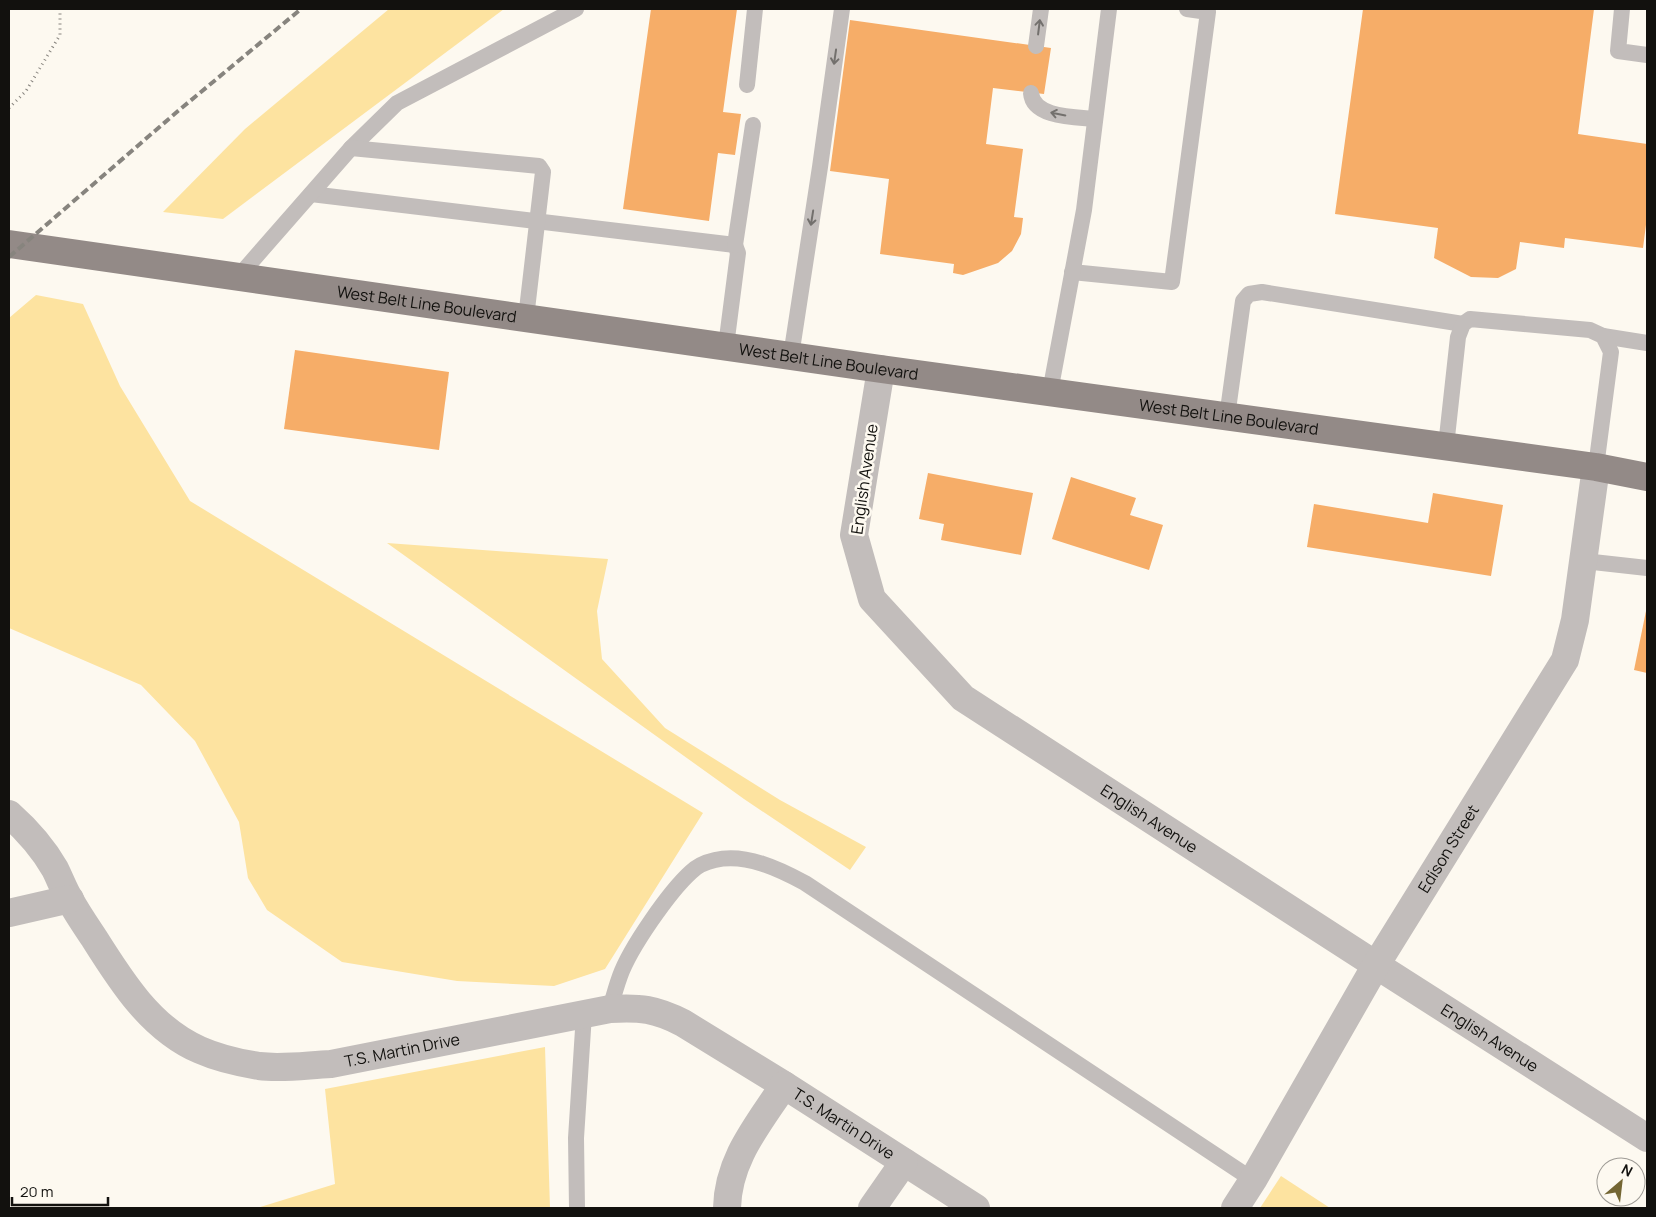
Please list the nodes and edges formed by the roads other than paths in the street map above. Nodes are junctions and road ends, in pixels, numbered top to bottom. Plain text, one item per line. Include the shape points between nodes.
1 (576, 9) edge
2 (755, 9) edge
3 (842, 9) edge
4 (1041, 9) edge
5 (1109, 9) edge
6 (1187, 9) edge
7 (1622, 9) edge
8 (1036, 46) dead end
9 (1647, 54) edge
10 (747, 85) dead end
11 (1031, 93) dead end
12 (1095, 119) junction
13 (753, 125) dead end
14 (351, 148) junction
15 (311, 194) junction
16 (538, 222) junction
17 (9, 244) edge
18 (735, 245) junction
19 (1072, 272) junction
20 (238, 277) junction
21 (526, 318) junction
22 (1463, 324) junction
23 (1603, 336) junction
24 (1647, 343) edge
25 (726, 346) junction
26 (791, 356) junction
27 (881, 369) junction
28 (1050, 392) junction
29 (1227, 417) junction
30 (1446, 446) junction
31 (1596, 467) junction
32 (1647, 477) edge
33 (1584, 561) junction
34 (1647, 568) edge
35 (9, 814) edge
36 (70, 899) junction
37 (9, 913) edge
38 (1376, 965) junction
39 (610, 1009) junction
40 (584, 1014) junction
41 (784, 1085) junction
42 (1647, 1138) edge
43 (904, 1162) junction
44 (1253, 1180) junction
45 (577, 1208) edge
46 (726, 1208) edge
47 (872, 1208) edge
48 (976, 1208) edge
49 (1235, 1208) edge

1 - 14 lane via 397,103
2 - 10 lane
3 -> 26 lane
8 -> 4 lane
5 - 12 lane
6 - 19 lane via 1208,12 1172,282
7 - 9 lane via 1618,51
12 -> 11 lane via 1041,110 1031,98
12 - 19 lane via 1084,210
13 - 18 lane
14 - 15 lane
14 - 16 lane via 539,166 543,172
15 - 16 lane
15 - 20 lane
16 - 18 lane
16 - 21 lane
17 - 20 main road, West Belt Line Boulevard
18 - 25 lane via 738,253
19 - 28 lane
20 - 21 main road, West Belt Line Boulevard
21 - 25 main road, West Belt Line Boulevard
22 - 23 lane via 1470,319 1590,330
22 - 29 lane via 1262,292 1249,294 1242,302
22 - 30 lane via 1458,337
23 - 24 lane
23 - 31 lane via 1611,352
25 - 26 main road, West Belt Line Boulevard
26 - 27 main road, West Belt Line Boulevard
27 - 28 main road, West Belt Line Boulevard
27 - 38 street, English Avenue via 854,535 872,599 963,698
28 - 29 main road, West Belt Line Boulevard
29 - 30 main road, West Belt Line Boulevard
30 - 31 main road, West Belt Line Boulevard
31 - 32 main road, West Belt Line Boulevard
31 - 33 street, Edison Street
33 - 34 lane
33 - 38 street, Edison Street via 1565,660
35 - 36 street, T.S. Martin Drive via 44,852
36 - 37 street
36 - 40 street, T.S. Martin Drive via 120,980 138,1002 177,1036 200,1050 227,1059 259,1066 331,1064
38 - 42 street, English Avenue
38 - 44 street, Edison Street
39 - 40 street, T.S. Martin Drive
39 - 41 street, T.S. Martin Drive via 634,1007 669,1016
39 - 44 lane via 620,975 634,949 691,872 702,864 727,858 767,864 814,889
40 - 45 lane via 576,1138
41 - 43 street, T.S. Martin Drive
41 - 46 street, T.S. Martin Drive via 737,1157 727,1191
43 - 47 street, T.S. Martin Drive
43 - 48 street, T.S. Martin Drive
44 - 49 street, Edison Street

